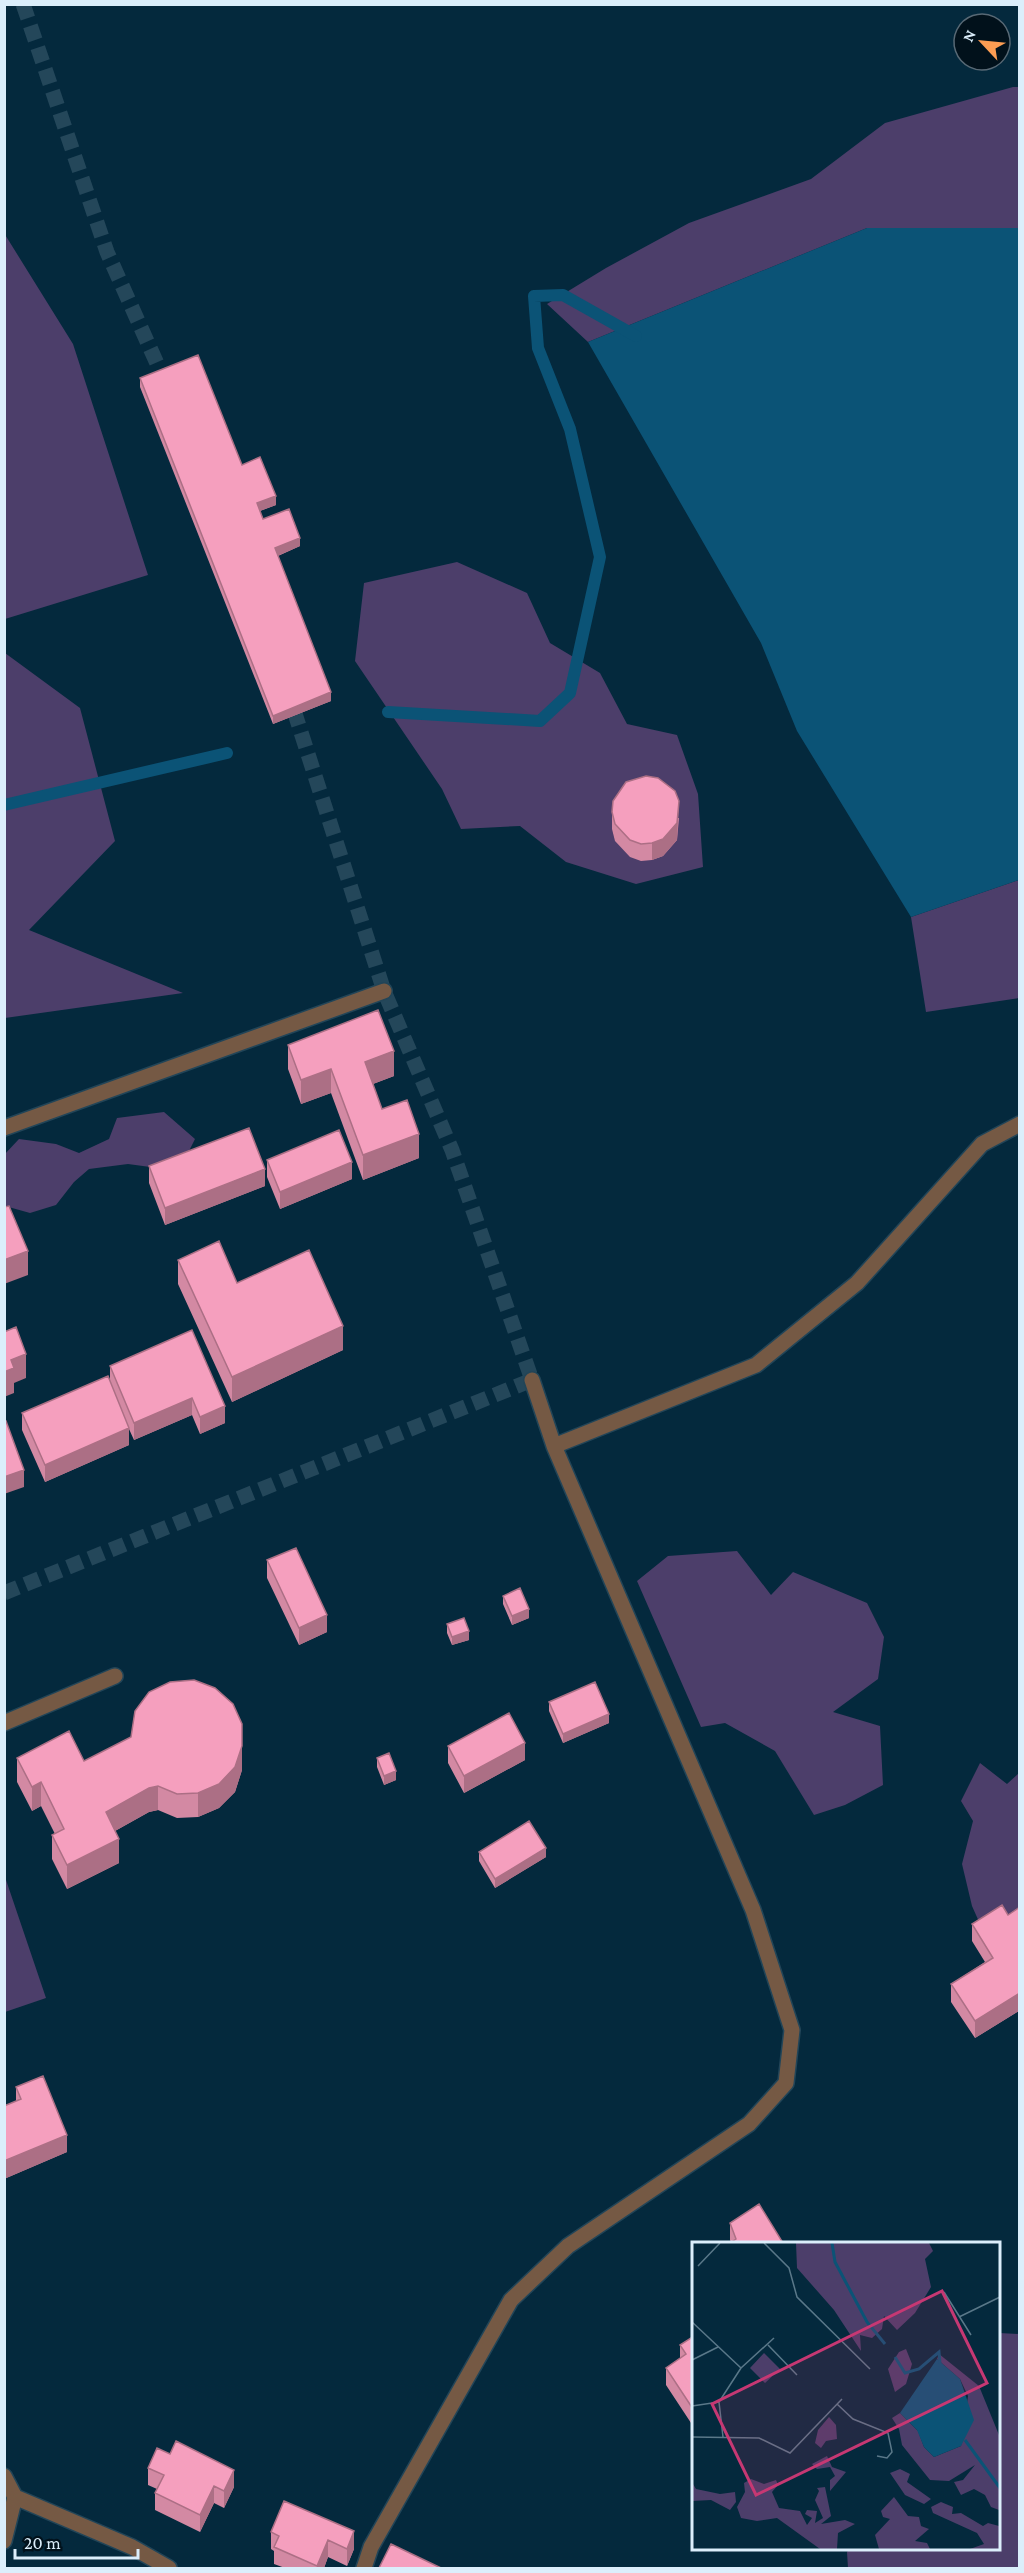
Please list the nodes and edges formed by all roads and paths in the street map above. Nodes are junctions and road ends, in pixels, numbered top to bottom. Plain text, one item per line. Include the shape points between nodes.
1 (384, 991) dead end
2 (1020, 1124) edge
3 (4, 1128) edge
4 (532, 1380) dead end
5 (554, 1446) junction
6 (115, 1676) dead end
7 (4, 1723) edge
8 (4, 2476) edge
9 (15, 2497) junction
10 (4, 2541) edge
11 (169, 2568) edge
12 (364, 2568) edge

1 - 3 street
2 - 5 street via 982,1144 857,1283 756,1365
4 - 5 street
5 - 12 street via 753,1910 792,2030 786,2083 749,2124 568,2246 511,2300 370,2547
6 - 7 street
8 - 9 street
9 - 10 street
9 - 11 street via 132,2547

